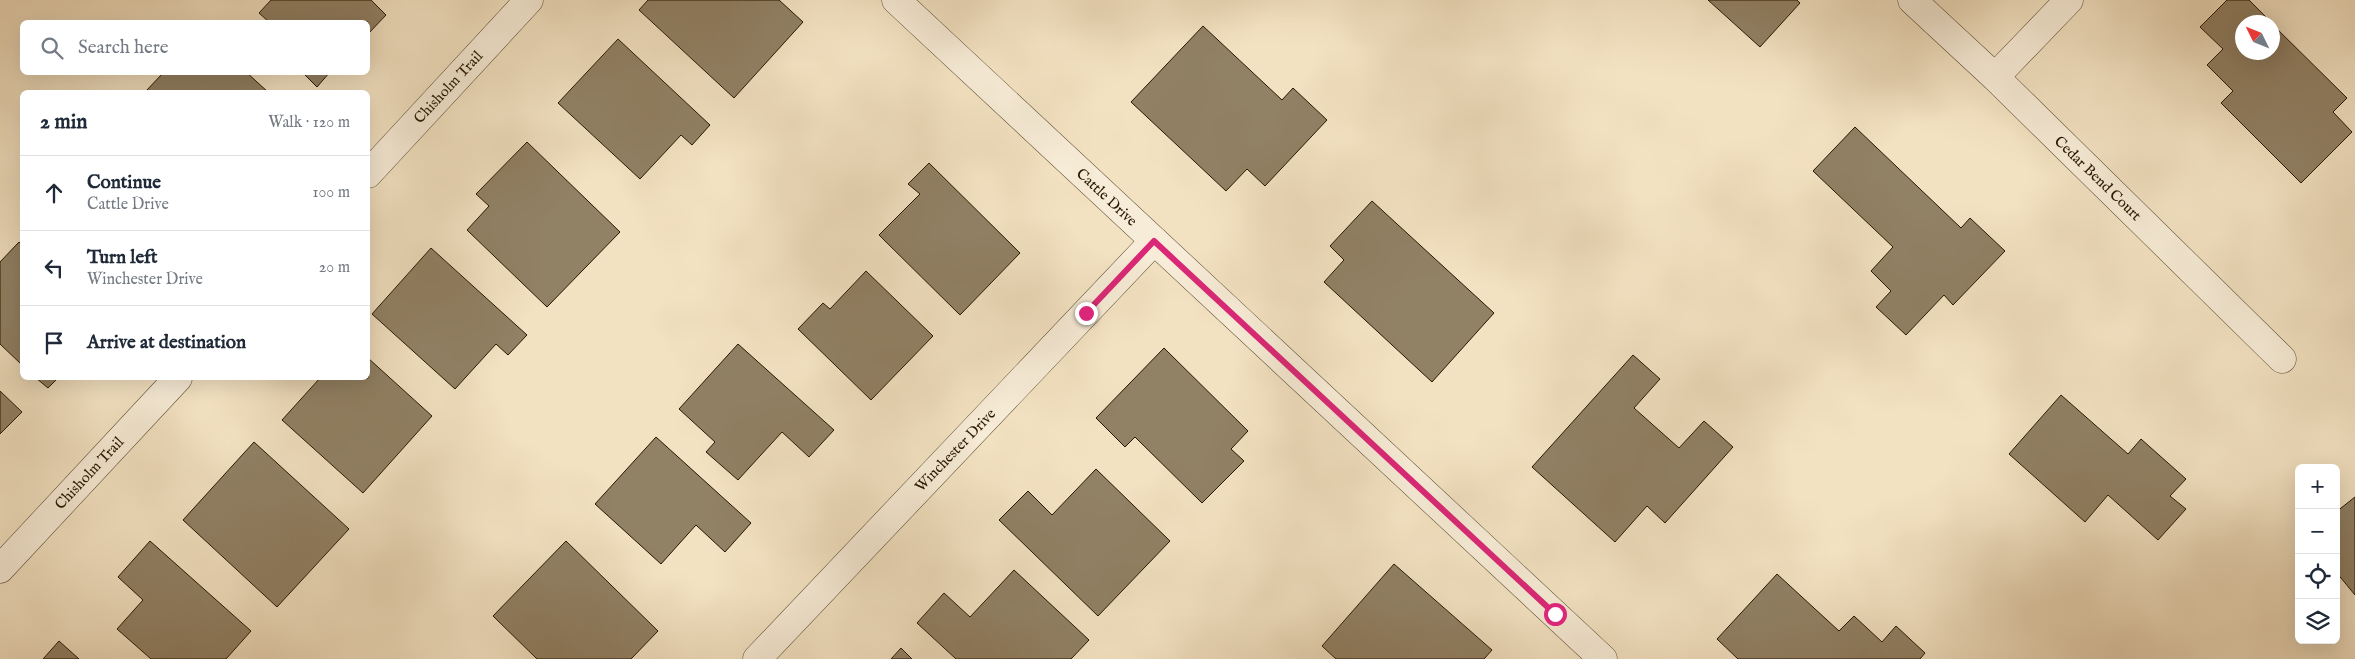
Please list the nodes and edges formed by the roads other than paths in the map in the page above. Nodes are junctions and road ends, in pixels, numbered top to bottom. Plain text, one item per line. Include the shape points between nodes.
1 (529, 0) edge
2 (896, 0) edge
3 (1912, 0) edge
4 (2069, 0) edge
5 (1995, 77) junction
6 (370, 172) edge
7 (1154, 241) junction
8 (2282, 358) dead end
9 (176, 380) edge
10 (0, 569) edge
11 (1599, 657) edge
12 (757, 659) edge

1 - 6 street, Chisholm Trail
2 - 7 street, Cattle Drive
3 - 5 street, Cedar Bend Court
4 - 5 street
5 - 8 street, Cedar Bend Court
7 - 11 street, Cattle Drive
7 - 12 street, Winchester Drive
9 - 10 street, Chisholm Trail

